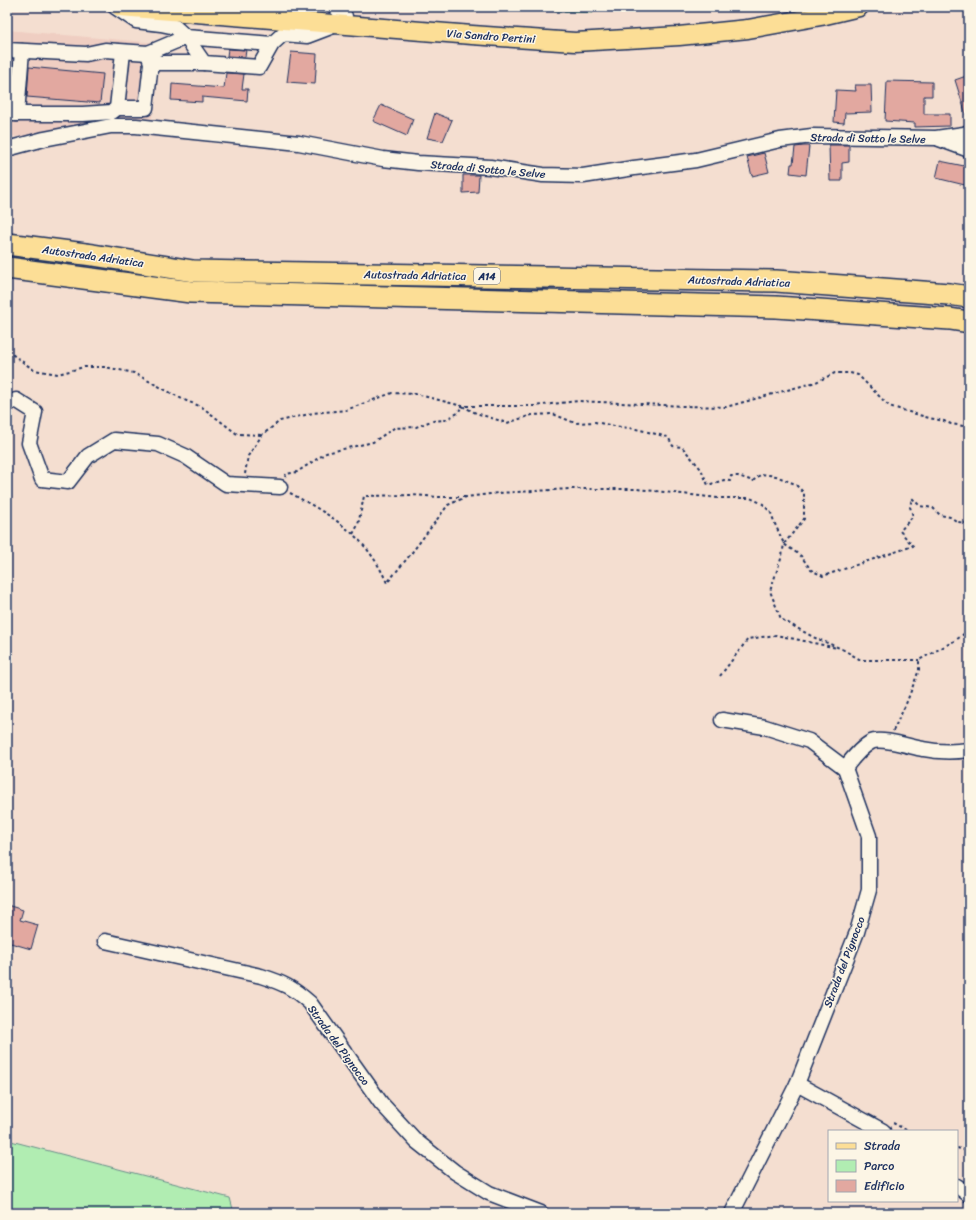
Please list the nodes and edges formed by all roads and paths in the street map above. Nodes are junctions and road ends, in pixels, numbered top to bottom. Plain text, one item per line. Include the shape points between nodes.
1 (115, 7) edge
2 (120, 7) edge
3 (236, 7) edge
4 (817, 7) edge
5 (860, 7) edge
6 (340, 16) edge
7 (186, 36) junction
8 (272, 44) junction
9 (7, 50) edge
10 (22, 51) junction
11 (123, 52) junction
12 (150, 58) junction
13 (204, 63) junction
14 (116, 108) junction
15 (12, 114) edge
16 (967, 136) edge
17 (936, 138) junction
18 (7, 149) edge
19 (969, 150) edge
20 (7, 244) edge
21 (7, 268) edge
22 (969, 297) edge
23 (969, 322) edge
24 (7, 352) edge
25 (7, 404) edge
26 (462, 406) junction
27 (969, 426) edge
28 (262, 435) junction
29 (246, 485) junction
30 (280, 487) junction
31 (466, 497) junction
32 (969, 524) edge
33 (353, 534) junction
34 (784, 544) junction
35 (969, 630) edge
36 (842, 649) junction
37 (919, 660) junction
38 (720, 676) dead end
39 (722, 720) dead end
40 (888, 742) junction
41 (969, 750) edge
42 (845, 768) junction
43 (105, 941) dead end
44 (797, 1084) junction
45 (881, 1130) edge
46 (958, 1148) edge
47 (969, 1151) edge
48 (958, 1187) edge
49 (969, 1195) edge
50 (541, 1213) edge
51 (732, 1213) edge

1 - 7 street via 136,22 175,27
2 - 6 main road, Via Sandro Pertini
3 - 6 main road, Via Sandro Pertini
4 - 6 main road, Via Sandro Pertini via 745,20 678,27 584,31 473,27
5 - 6 main road, Via Sandro Pertini via 748,29 575,42 472,35
6 - 8 street via 307,36 283,34
7 - 8 street
7 - 12 street
7 - 13 street
8 - 13 street via 259,68
9 - 10 street
10 - 11 street via 86,54 105,50
10 - 15 street
11 - 12 street
11 - 14 street
12 - 13 street
12 - 14 street via 146,108
14 - 15 street via 112,112 83,114
16 - 17 street, Strada di Sotto le Selve
17 - 18 street, Strada di Sotto le Selve via 812,136 780,140 696,160 583,176 543,175 490,167 418,163 299,143 136,126 111,126
17 - 19 street
20 - 22 highway, Autostrada Adriatica / A14 via 192,271 776,281
21 - 23 highway, Autostrada Adriatica / A14 via 192,292 776,306
24 - 28 path via 34,370 58,374 84,367 105,367 134,373 202,407 237,434
25 - 29 street via 16,400 35,412 29,443 42,479 68,482 88,456 114,440 158,444 185,456 226,484
26 - 27 path via 534,406 578,401 726,407 816,382 835,373 850,373 858,375 890,406 951,424
26 - 28 path via 416,394 392,393 346,410 313,413 280,421
26 - 30 path via 458,413 445,420 431,421 416,427 394,428 373,442 326,453 297,472 286,474
26 - 34 path via 507,423 532,415 552,414 575,423 595,422 668,438 674,446 682,447 701,470 708,485 724,480 730,481 731,476 753,481 761,474 776,476 795,484 804,493 804,519
28 - 29 path via 248,456
29 - 30 street
30 - 33 path via 328,514
31 - 33 path via 364,496 358,525
31 - 33 path via 448,505 387,583 372,556
31 - 34 path via 570,489 637,489 718,498 750,498 763,504 771,513
32 - 34 path via 940,515 933,508 920,506 912,498 910,507 913,516 900,531 913,546 823,576 811,570 801,556
34 - 36 path via 770,591 781,619 813,637
35 - 37 path
36 - 37 path via 861,660
36 - 38 path via 776,635 748,640
37 - 40 path via 919,670
39 - 42 street via 765,727 809,741
40 - 41 street via 923,750
40 - 42 street via 872,742
42 - 44 street, Strada del Pignocco via 869,836 869,890 857,932
43 - 50 street, Strada del Pignocco via 261,976 298,992 310,1003 381,1103 416,1141 455,1172 489,1193
44 - 45 street
44 - 51 street, Strada del Pignocco
46 - 47 path
48 - 49 street

